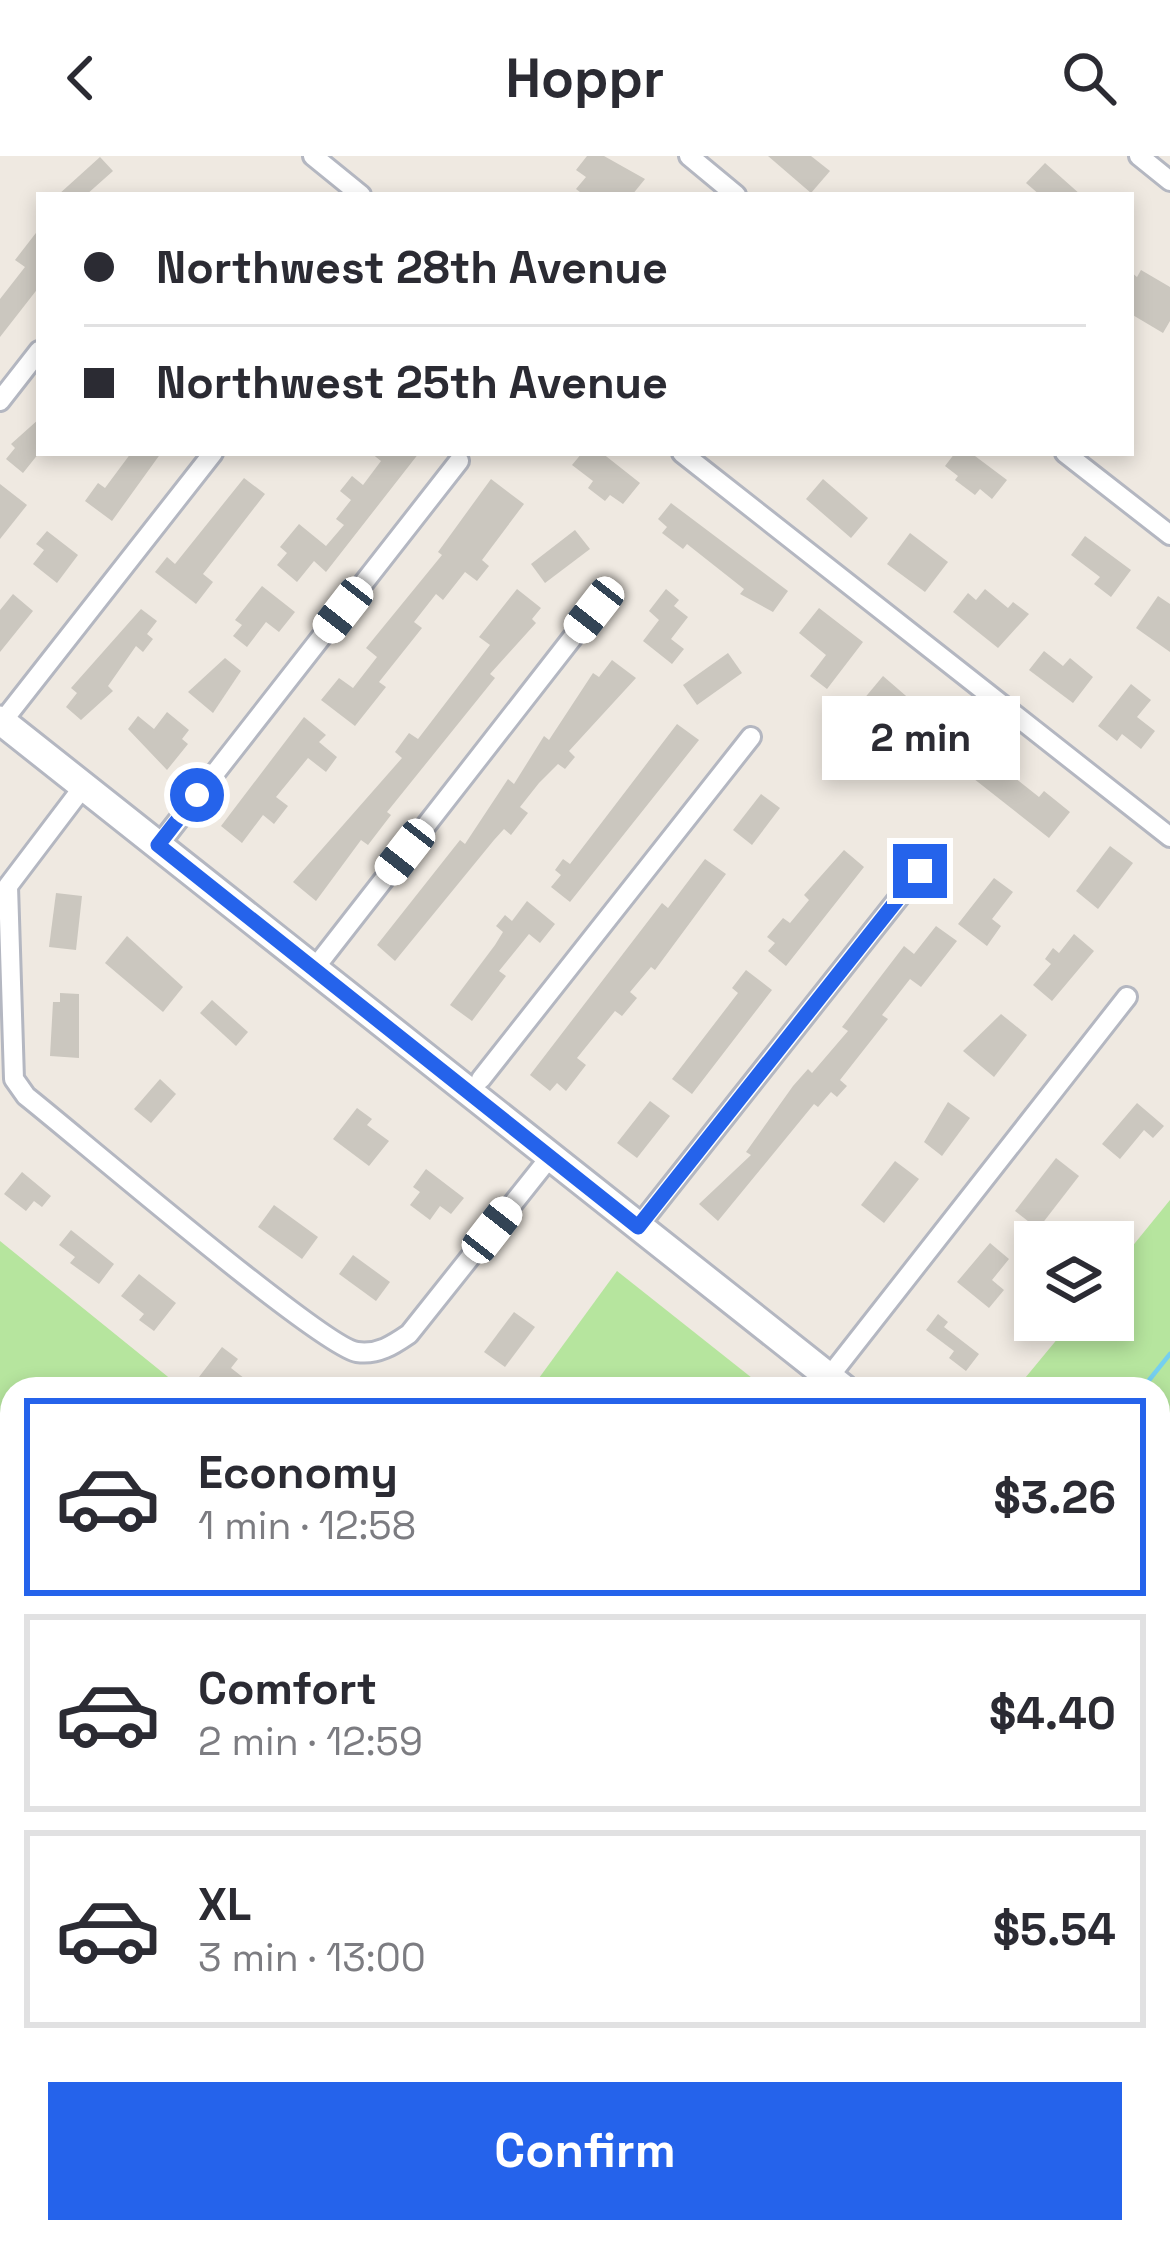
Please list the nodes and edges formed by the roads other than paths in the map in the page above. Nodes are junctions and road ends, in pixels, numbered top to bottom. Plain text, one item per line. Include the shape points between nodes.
1 (313, 156) edge
2 (689, 156) edge
3 (1139, 156) edge
4 (1170, 181) edge
5 (357, 192) edge
6 (732, 192) edge
7 (36, 355) edge
8 (0, 400) edge
9 (211, 456) edge
10 (687, 456) edge
11 (1069, 456) edge
12 (459, 461) dead end
13 (1170, 535) edge
14 (594, 610) dead end
15 (1, 721) edge
16 (751, 737) dead end
17 (83, 787) junction
18 (1170, 837) edge
19 (158, 845) junction
20 (920, 871) dead end
21 (314, 969) junction
22 (1127, 998) dead end
23 (481, 1079) dead end
24 (550, 1157) junction
25 (638, 1227) junction
26 (829, 1377) edge
27 (842, 1377) edge

1 - 5 street
2 - 6 street
3 - 4 street
7 - 8 street
9 - 15 street
10 - 18 street
11 - 13 street
12 - 19 street
14 - 21 street
15 - 17 main road
16 - 23 street
17 - 19 main road
17 - 24 street via 8,886 14,1079 338,1344 357,1352 387,1349 409,1334
19 - 21 main road
20 - 25 street
21 - 24 main road
22 - 27 street
24 - 25 main road
25 - 26 main road

